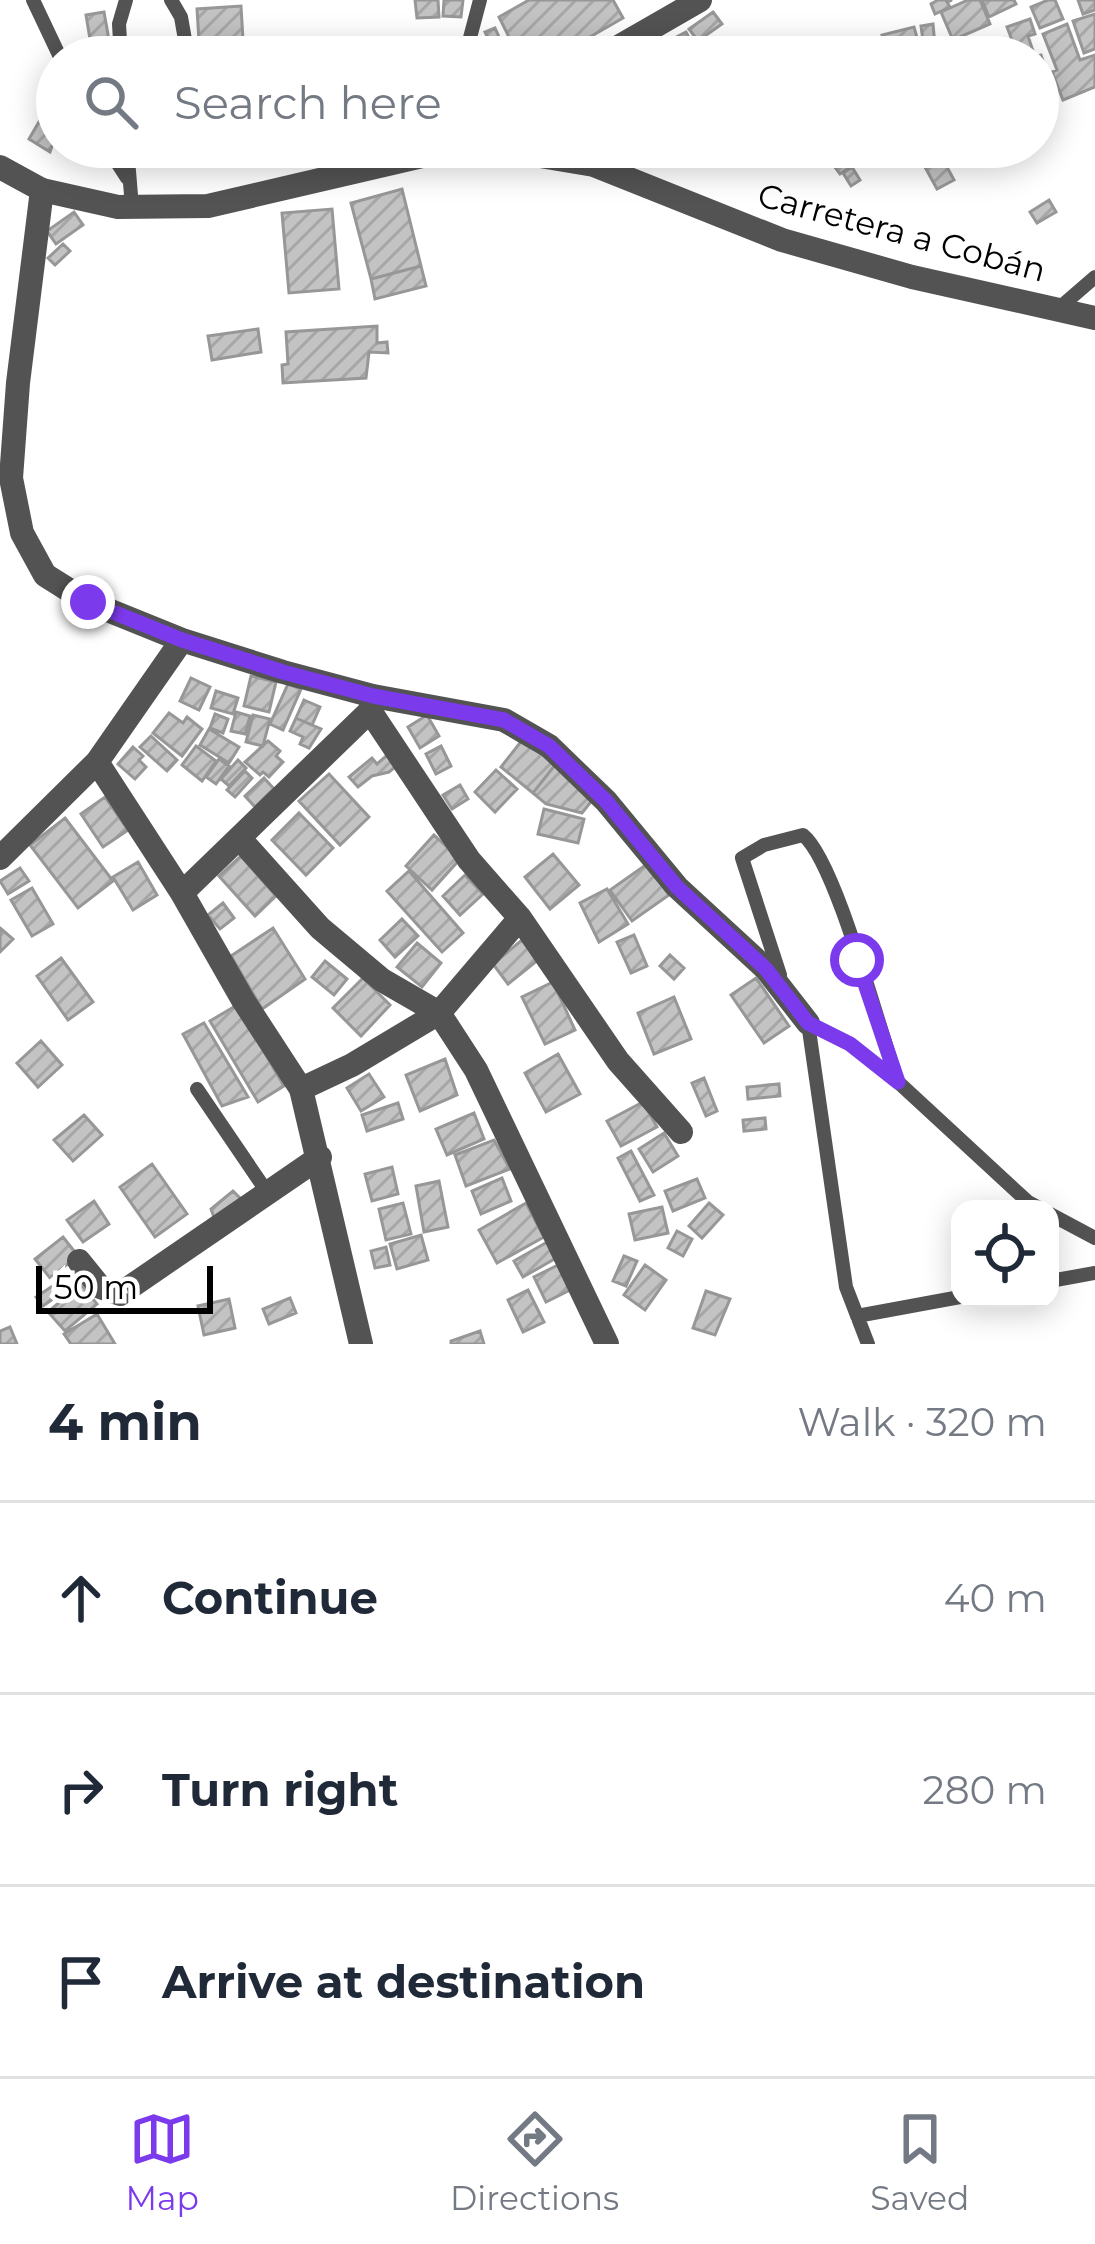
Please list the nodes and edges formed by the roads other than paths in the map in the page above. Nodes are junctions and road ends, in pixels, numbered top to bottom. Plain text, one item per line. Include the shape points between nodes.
1 (33, 0) edge
2 (126, 0) edge
3 (171, 0) edge
4 (480, 0) edge
5 (700, 0) edge
6 (50, 36) edge
7 (120, 36) edge
8 (184, 36) edge
9 (470, 36) edge
10 (637, 36) edge
11 (0, 167) edge
12 (117, 168) edge
13 (128, 168) edge
14 (371, 168) edge
15 (602, 168) edge
16 (42, 190) junction
17 (130, 194) junction
18 (1095, 277) edge
19 (1058, 309) junction
20 (1095, 318) edge
21 (7, 432) edge
22 (182, 640) junction
23 (372, 704) junction
24 (97, 762) junction
25 (240, 839) junction
26 (0, 858) edge
27 (182, 893) junction
28 (520, 918) junction
29 (788, 996) junction
30 (439, 1013) junction
31 (808, 1023) junction
32 (898, 1082) junction
33 (197, 1089) dead end
34 (302, 1089) junction
35 (681, 1132) dead end
36 (320, 1157) junction
37 (267, 1192) junction
38 (1026, 1200) edge
39 (1059, 1219) edge
40 (1095, 1238) edge
41 (79, 1261) dead end
42 (1095, 1273) edge
43 (1059, 1279) edge
44 (951, 1299) edge
45 (857, 1316) junction
46 (361, 1344) edge
47 (607, 1344) edge
48 (868, 1344) edge

1 - 6 lane
2 - 7 lane
3 - 8 lane
4 - 9 lane
5 - 10 street
11 - 16 street
12 - 17 lane
13 - 17 lane
14 - 17 street via 208,206
15 - 19 street, Carretera a Cobán via 782,240
16 - 17 street
16 - 21 street
18 - 19 lane
19 - 20 street, Carretera a Cobán
21 - 22 street via 22,533 45,575
22 - 23 street
22 - 24 street
23 - 25 street
23 - 28 street via 469,860
23 - 29 street via 504,720 549,746
24 - 26 street
24 - 27 street
25 - 27 street
25 - 30 street via 320,928 382,980
27 - 34 street
28 - 30 street
28 - 35 street via 618,1060
29 - 31 street
29 - 32 lane via 742,858 802,835 843,911
30 - 34 street
30 - 47 street via 476,1070
31 - 32 lane
31 - 45 lane via 836,1233
32 - 38 lane
33 - 37 lane
34 - 36 street
36 - 37 street
36 - 46 street
37 - 41 street via 120,1294 100,1287
39 - 40 lane
42 - 43 lane
44 - 45 lane
45 - 48 lane

